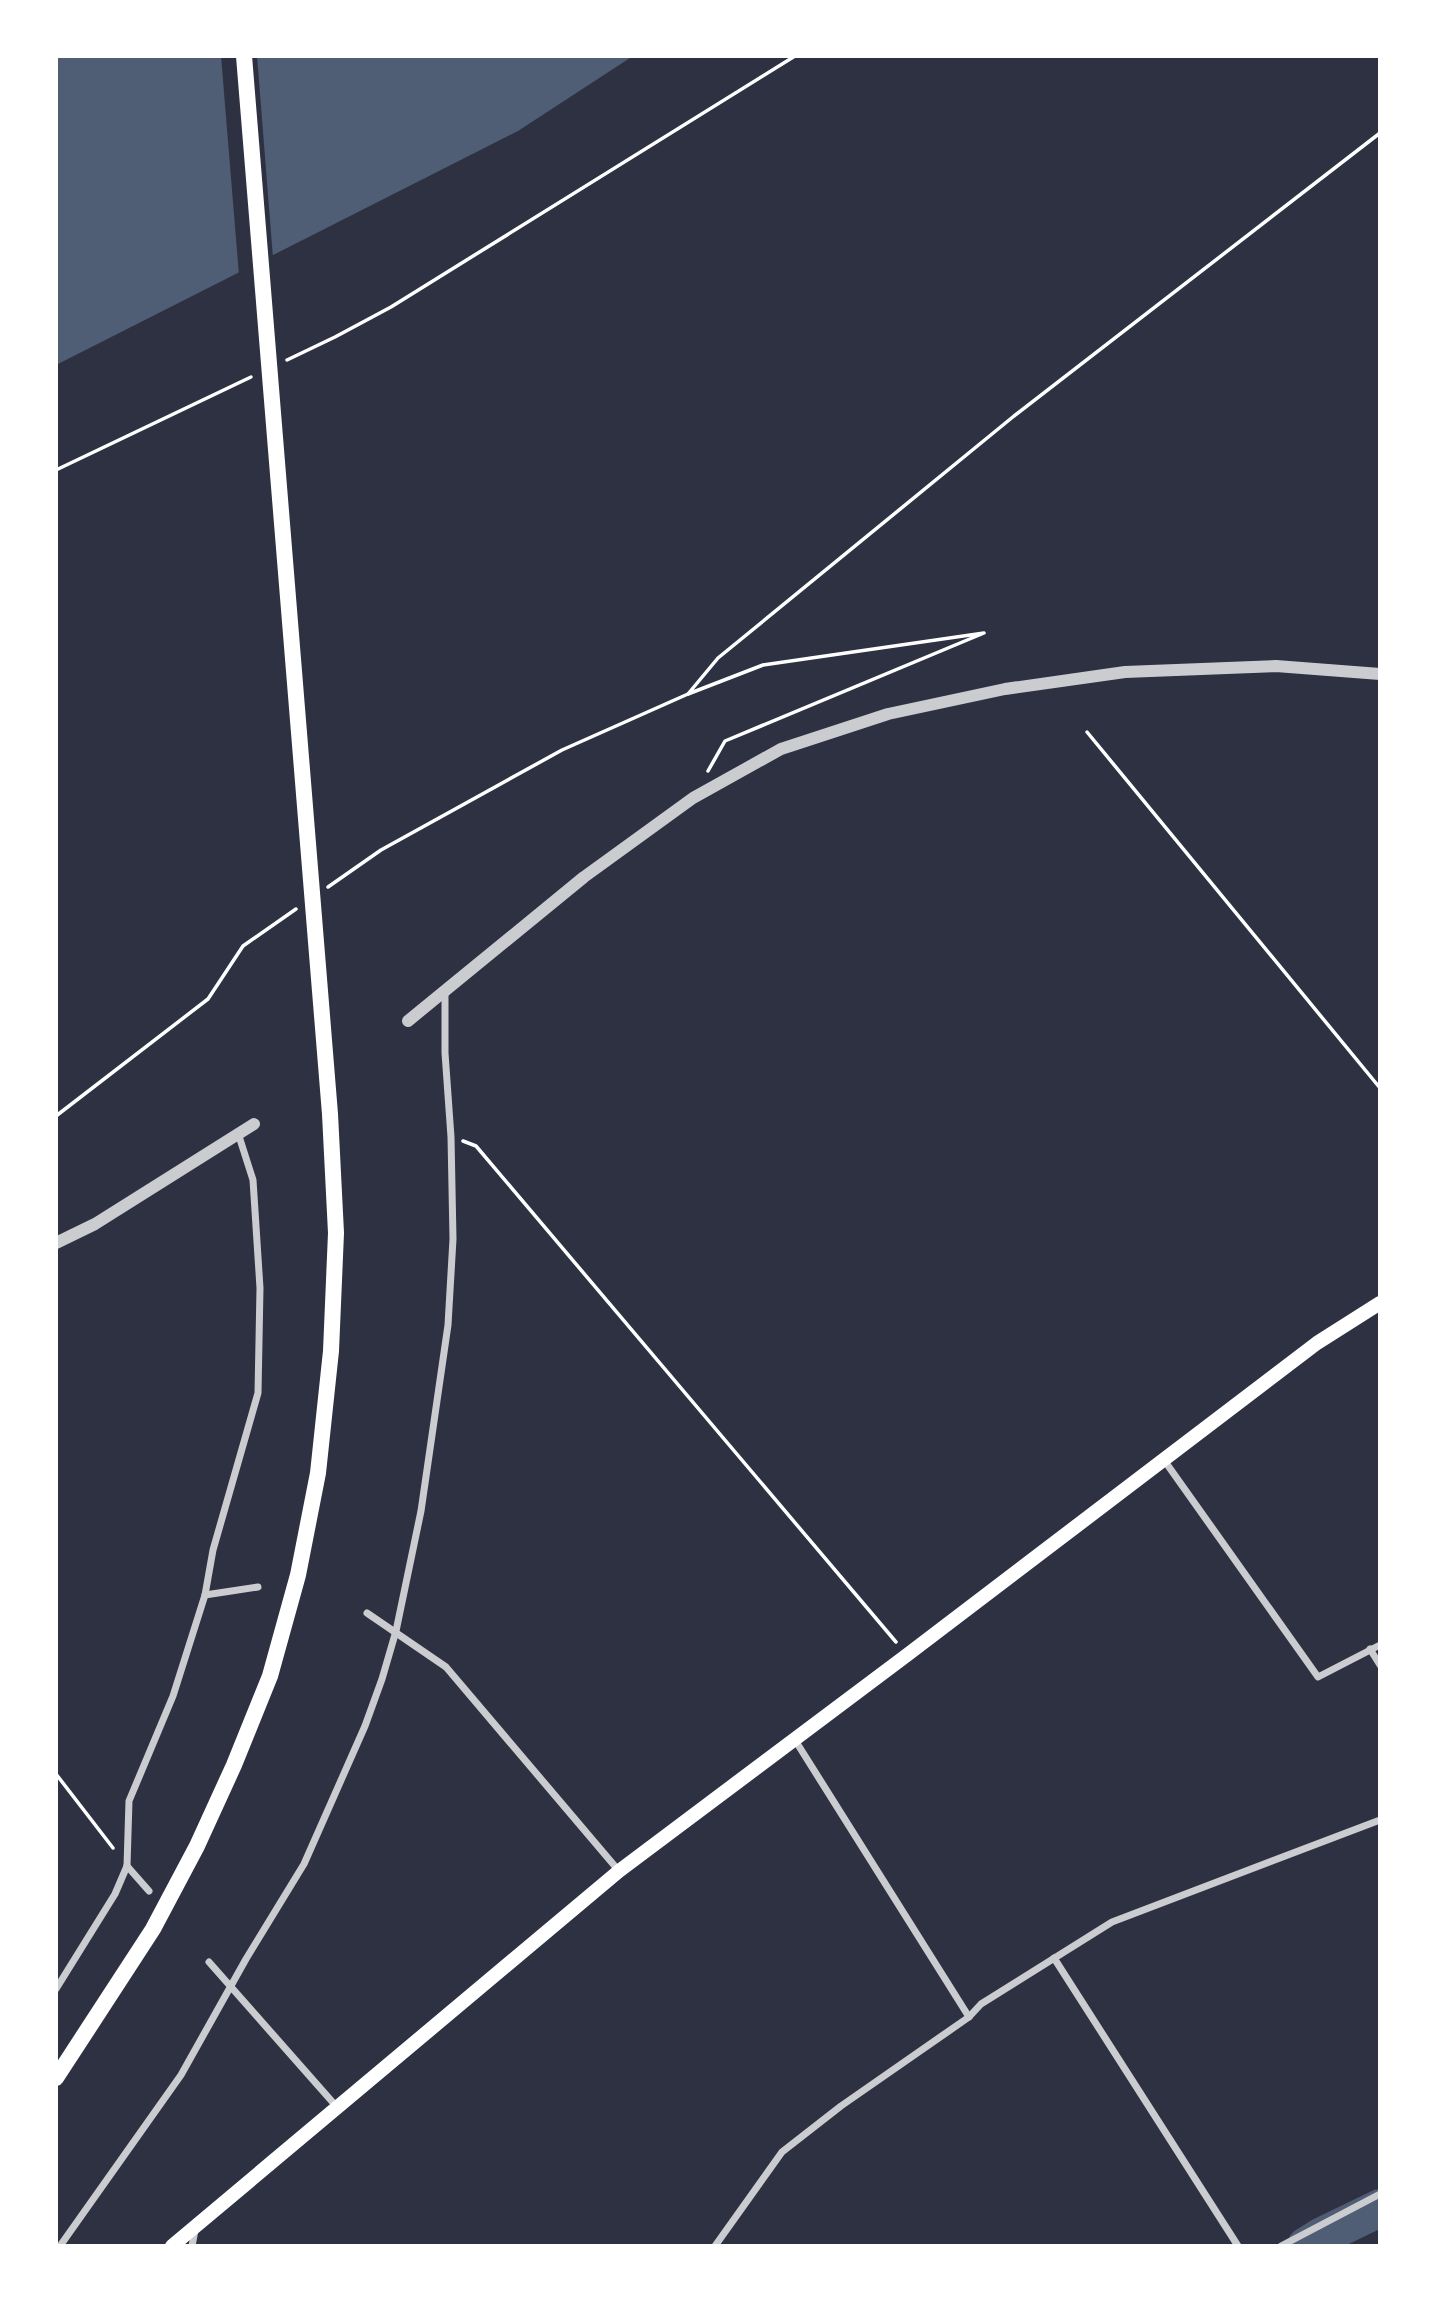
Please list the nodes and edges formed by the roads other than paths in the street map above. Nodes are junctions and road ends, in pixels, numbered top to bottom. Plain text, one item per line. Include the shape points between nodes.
1 (244, 56) edge
2 (1380, 674) edge
3 (445, 993) junction
4 (408, 1021) dead end
5 (254, 1125) dead end
6 (238, 1133) junction
7 (56, 1243) edge
8 (1380, 1303) edge
9 (1164, 1460) junction
10 (258, 1587) dead end
11 (205, 1595) junction
12 (367, 1613) dead end
13 (396, 1631) junction
14 (1380, 1645) edge
15 (1370, 1649) junction
16 (1380, 1665) edge
17 (795, 1739) junction
18 (1380, 1820) edge
19 (127, 1866) junction
20 (619, 1871) junction
21 (149, 1891) dead end
22 (1054, 1958) junction
23 (209, 1962) dead end
24 (232, 1987) junction
25 (56, 1989) edge
26 (969, 2017) junction
27 (56, 2078) edge
28 (336, 2106) junction
29 (1380, 2194) edge
30 (197, 2224) junction
31 (60, 2246) edge
32 (172, 2246) edge
33 (192, 2246) edge
34 (715, 2246) edge
35 (1238, 2246) edge
36 (1281, 2246) edge

1 - 27 highway via 330,1114 336,1233 331,1352 318,1473 298,1575 270,1676 197,1846 153,1929
2 - 3 street via 1276,666 1125,672 1005,689 888,714 781,749 693,798 584,877
3 - 4 street
3 - 13 street via 453,1239 448,1325 421,1511
5 - 6 street
6 - 7 street via 95,1224
6 - 11 street via 253,1180 260,1288 258,1393
8 - 9 main road via 1317,1343
9 - 15 street via 1318,1677
9 - 17 main road
10 - 11 street
11 - 19 street via 173,1696 129,1801
12 - 13 street
13 - 20 street via 446,1667
13 - 24 street via 365,1727 304,1864
14 - 15 street
15 - 16 street
17 - 20 main road
17 - 26 street
18 - 22 street via 1112,1922
19 - 21 street
19 - 25 street via 115,1894
20 - 28 main road
22 - 26 street via 981,2004
22 - 35 street
23 - 24 street
24 - 28 street
24 - 31 street via 181,2075
26 - 34 street via 782,2152
28 - 30 main road
29 - 36 street
30 - 32 main road
30 - 33 street

